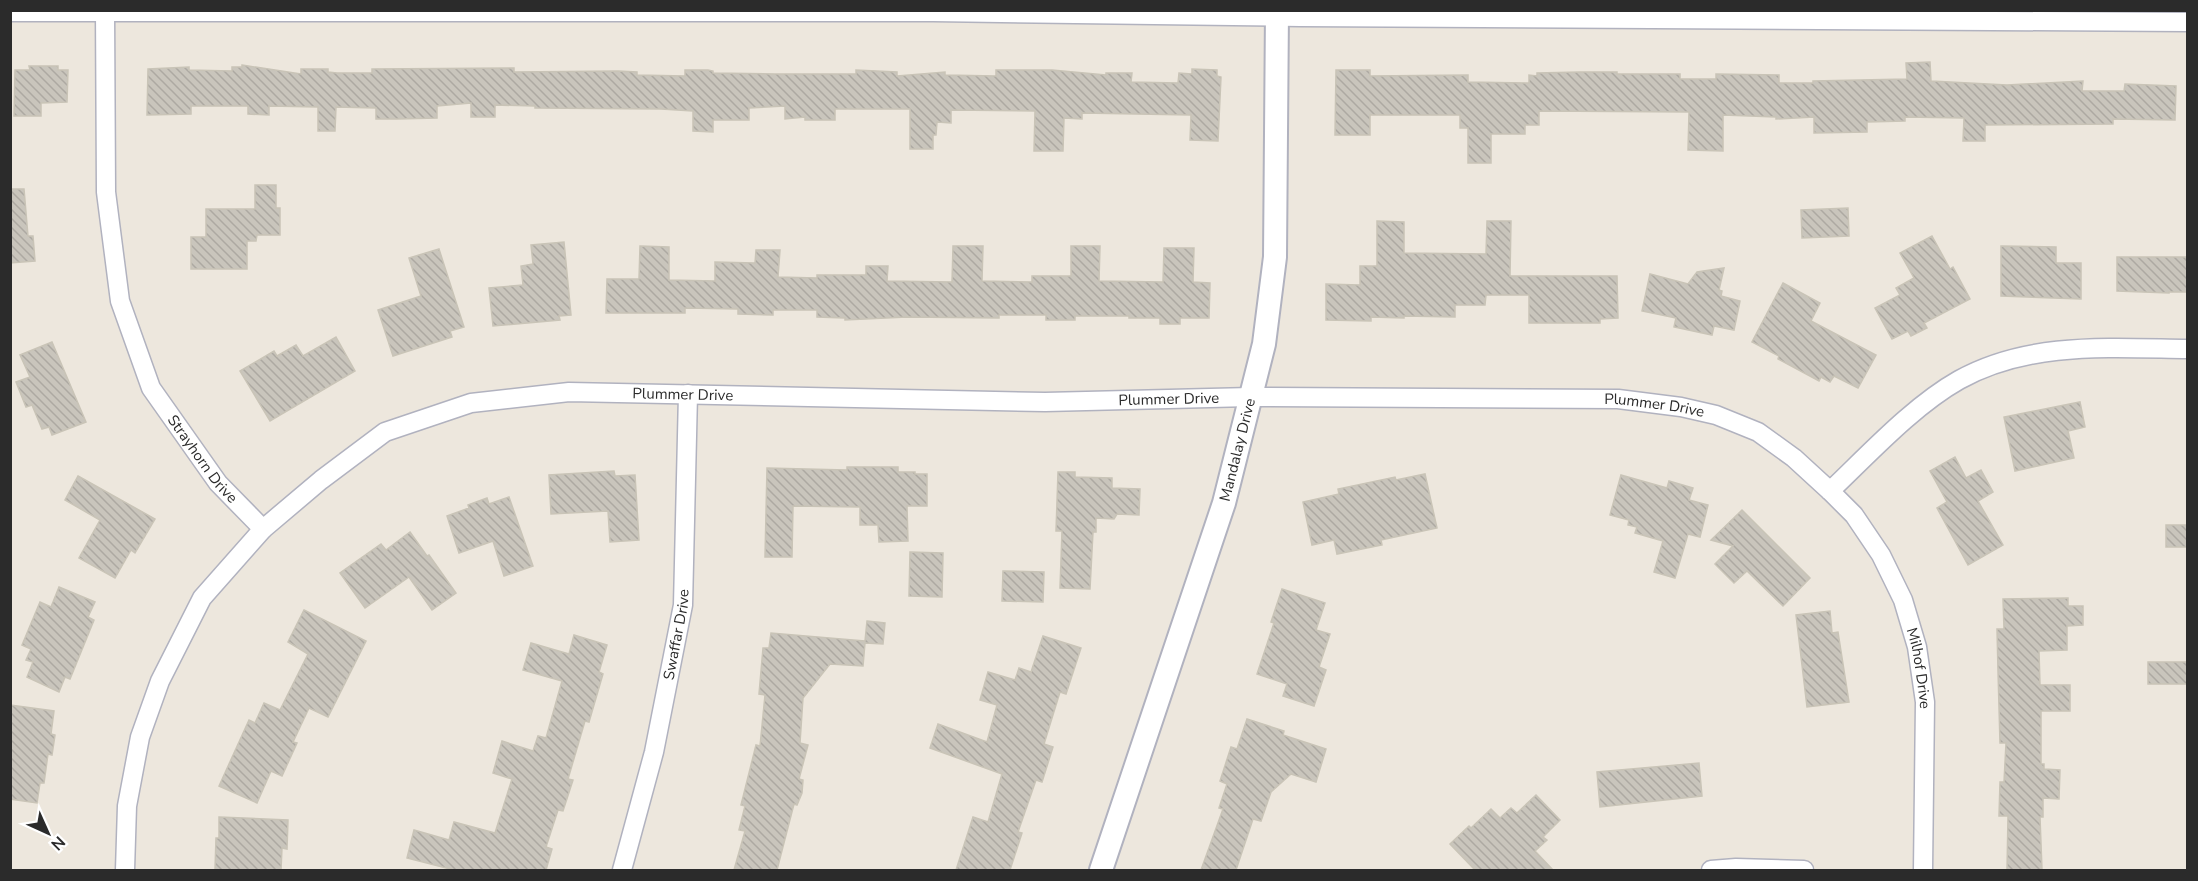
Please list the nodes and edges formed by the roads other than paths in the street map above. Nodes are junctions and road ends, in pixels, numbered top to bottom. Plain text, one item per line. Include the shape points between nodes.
1 (105, 11) edge
2 (933, 11) edge
3 (10, 12) edge
4 (607, 12) edge
5 (1277, 14) edge
6 (1607, 14) edge
7 (1935, 15) edge
8 (2187, 22) edge
9 (2187, 349) edge
10 (688, 394) junction
11 (1251, 396) junction
12 (1830, 491) junction
13 (263, 529) junction
14 (125, 870) edge
15 (622, 870) edge
16 (1101, 870) edge
17 (1711, 870) edge
18 (1804, 870) edge
19 (1923, 870) edge

1 - 3 street
1 - 4 street
1 - 13 street, Strayhorn Drive via 106,192 120,301 151,387 218,483
2 - 4 street
2 - 5 street
5 - 6 street
5 - 11 street, Mandalay Drive via 1275,257 1264,344
6 - 7 street
7 - 8 street
9 - 12 street via 2057,350 2008,359 1959,380 1913,413
10 - 11 street, Plummer Drive via 1045,402
10 - 13 street, Plummer Drive via 569,392 471,403 385,432
10 - 15 street, Swaffar Drive via 683,605 654,752
11 - 12 street, Plummer Drive via 1618,399 1681,407 1758,432
11 - 16 street, Mandalay Drive via 1224,503
12 - 19 street, Milhof Drive via 1854,515 1881,555 1903,600 1917,647 1925,702
13 - 14 street via 202,598 160,681 140,737 127,806
17 - 18 street

